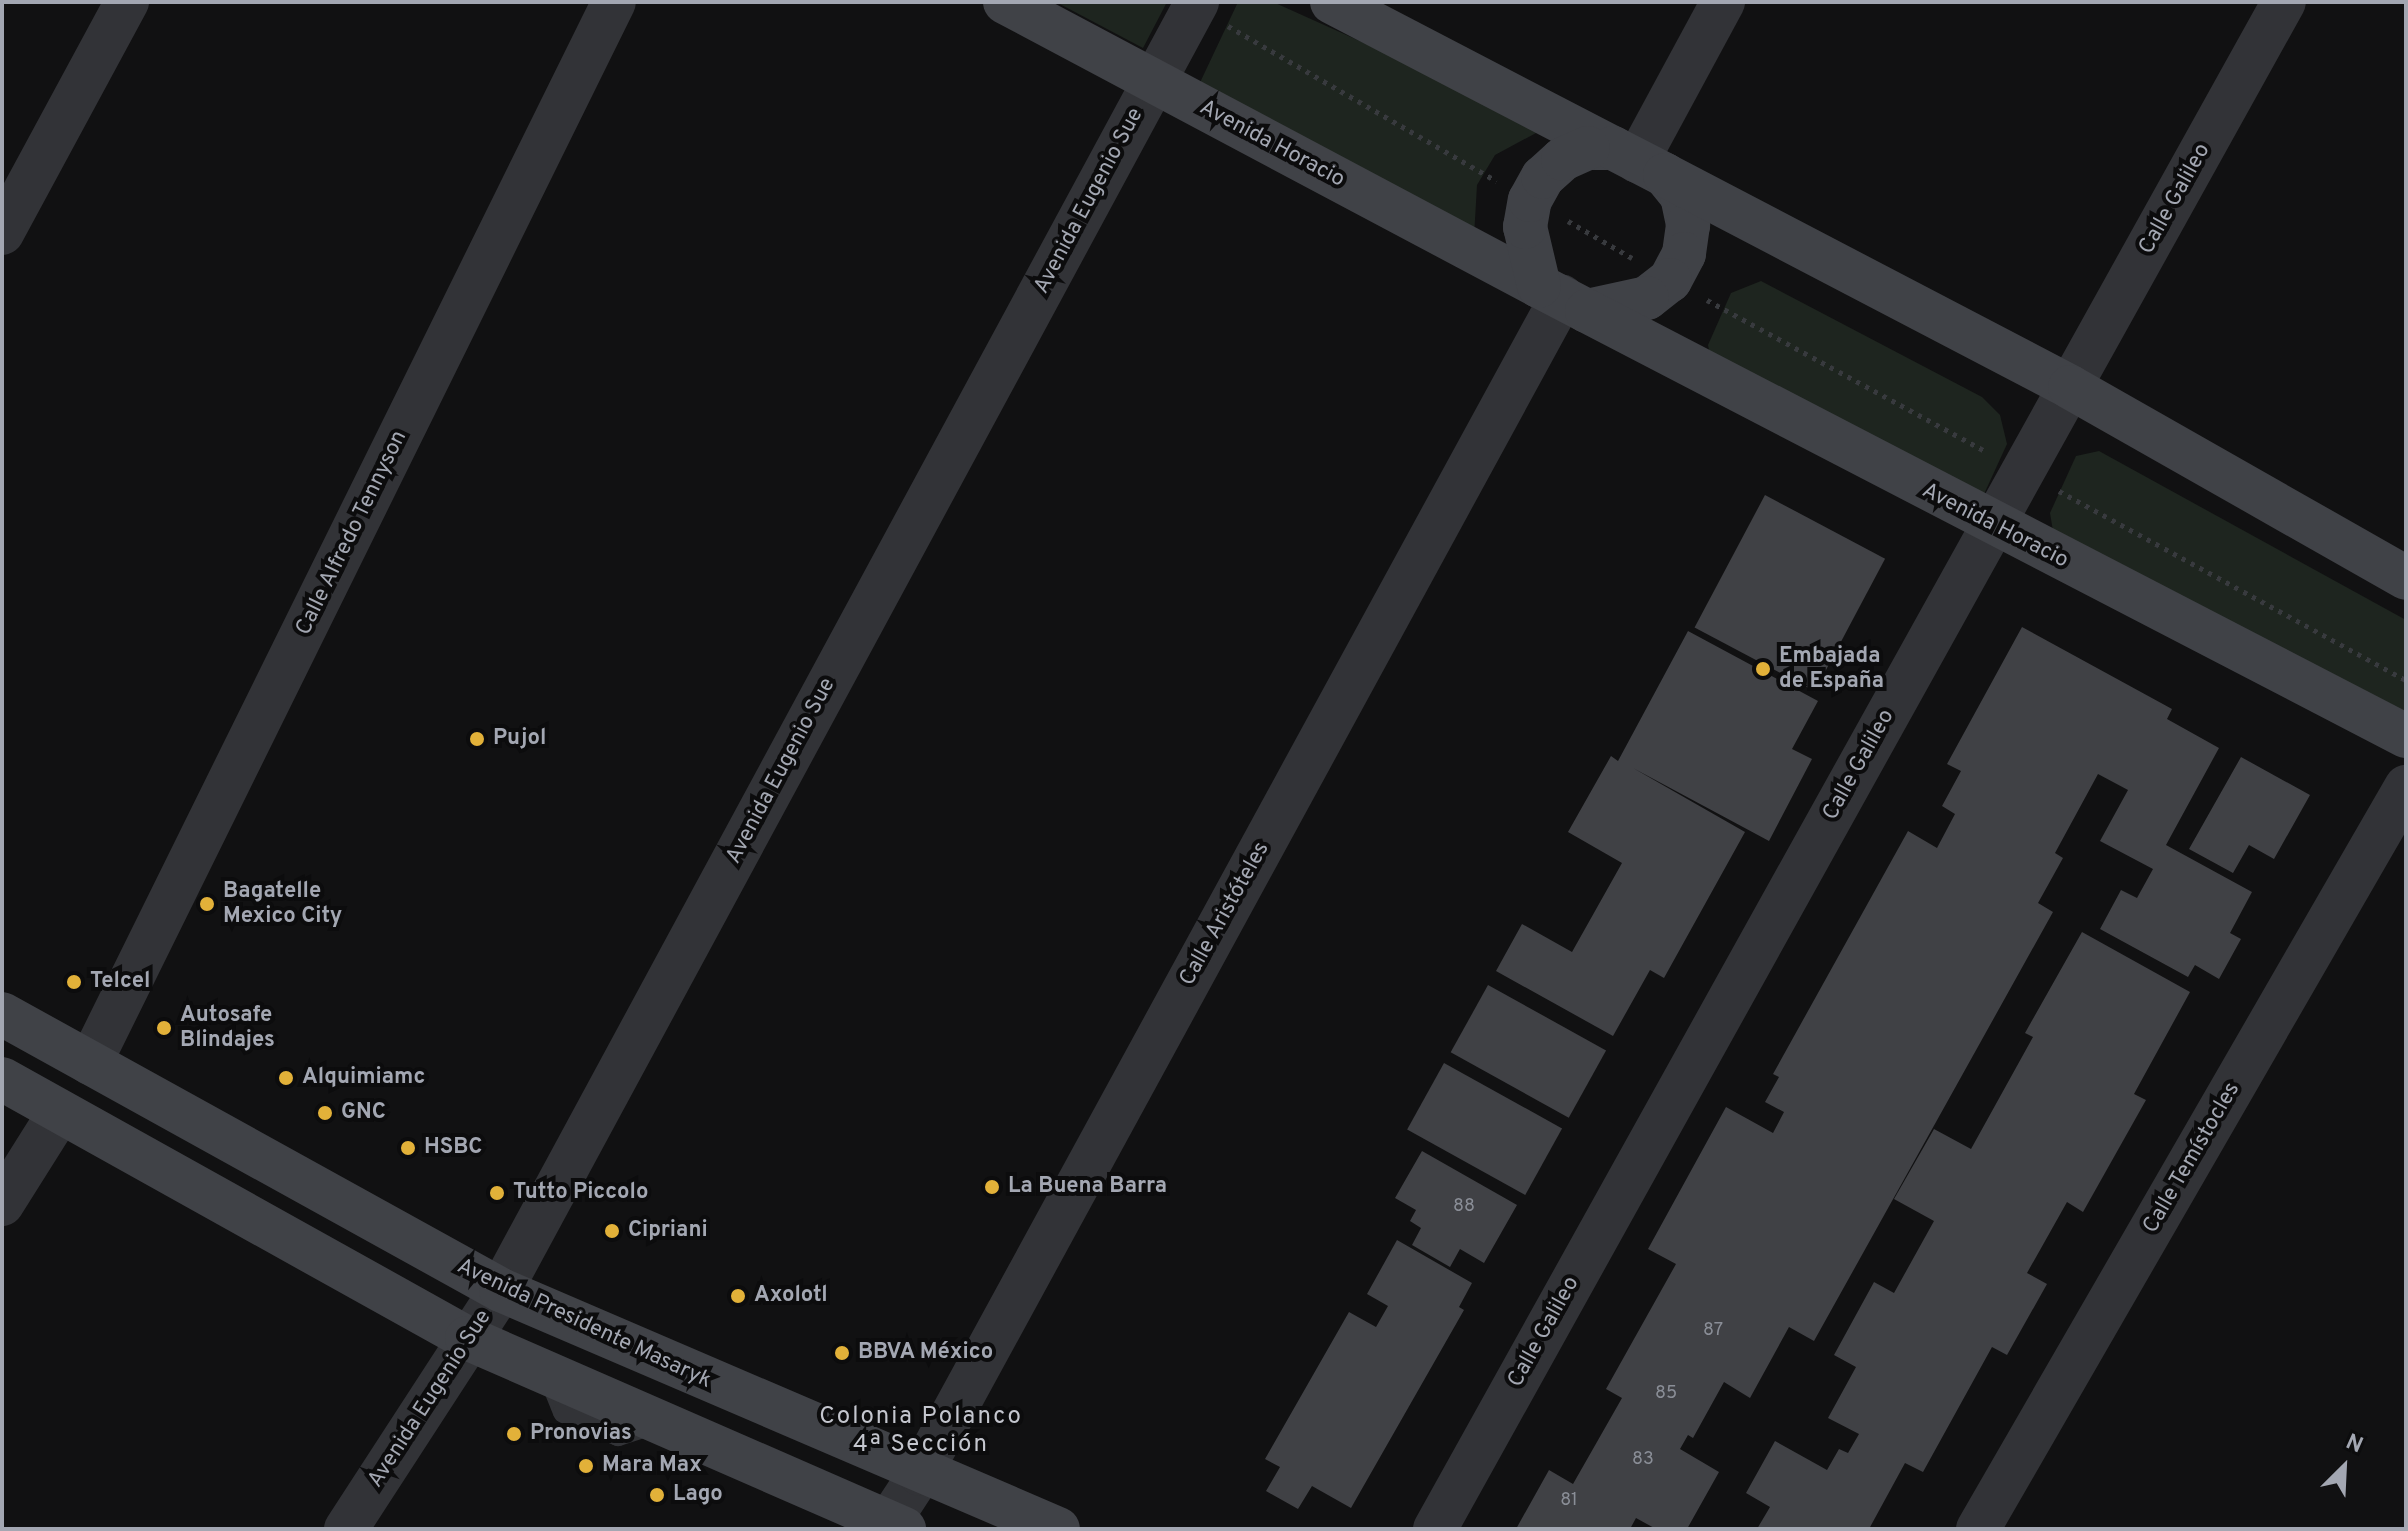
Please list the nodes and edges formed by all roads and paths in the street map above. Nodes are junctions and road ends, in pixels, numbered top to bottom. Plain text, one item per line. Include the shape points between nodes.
1 (127, 2) edge
2 (614, 2) edge
3 (1005, 2) edge
4 (1332, 2) edge
5 (1723, 2) edge
6 (2284, 2) edge
7 (1196, 5) edge
8 (1154, 81) junction
9 (1638, 162) junction
10 (1530, 200) junction
11 (2, 233) edge
12 (1670, 280) junction
13 (1563, 298) junction
14 (2070, 387) junction
15 (2023, 472) junction
16 (1993, 526) junction
17 (2406, 578) edge
18 (2406, 680) edge
19 (2406, 736) edge
20 (2406, 787) edge
21 (2, 1014) edge
22 (90, 1063) junction
23 (2, 1079) edge
24 (60, 1112) junction
25 (2, 1204) edge
26 (501, 1290) junction
27 (467, 1338) junction
28 (920, 1474) junction
29 (892, 1527) edge
30 (346, 1529) edge
31 (1058, 1529) edge
32 (1435, 1529) edge
33 (1978, 1529) edge

1 - 11 street
2 - 22 street, Calle Alfredo Tennyson
3 - 8 street, Avenida Horacio
4 - 9 street
5 - 9 street
6 - 14 street, Calle Galileo
7 - 8 street, Avenida Eugenio Sue
7 - 10 path
8 - 13 street, Avenida Horacio
8 - 26 street, Avenida Eugenio Sue
9 - 10 street via 1588,148 1563,159 1543,177
9 - 12 street via 1682,196 1688,225 1684,254
9 - 14 street
10 - 12 path
10 - 13 street via 1525,227
12 - 13 street via 1647,298
12 - 15 path
13 - 16 street, Avenida Horacio
13 - 28 street, Calle Aristóteles
14 - 15 street, Calle Galileo
14 - 17 street
15 - 16 street, Calle Galileo
15 - 18 path
16 - 19 street, Avenida Horacio
16 - 32 street, Calle Galileo
20 - 33 street, Calle Temístocles
21 - 22 street, Avenida Presidente Masaryk
22 - 26 street, Avenida Presidente Masaryk
23 - 24 street
24 - 25 street
24 - 27 street
26 - 27 street, Avenida Eugenio Sue
26 - 28 street, Avenida Presidente Masaryk
27 - 29 street
27 - 30 street, Avenida Eugenio Sue
28 - 29 street, Calle Aristóteles
28 - 31 street, Avenida Presidente Masaryk

